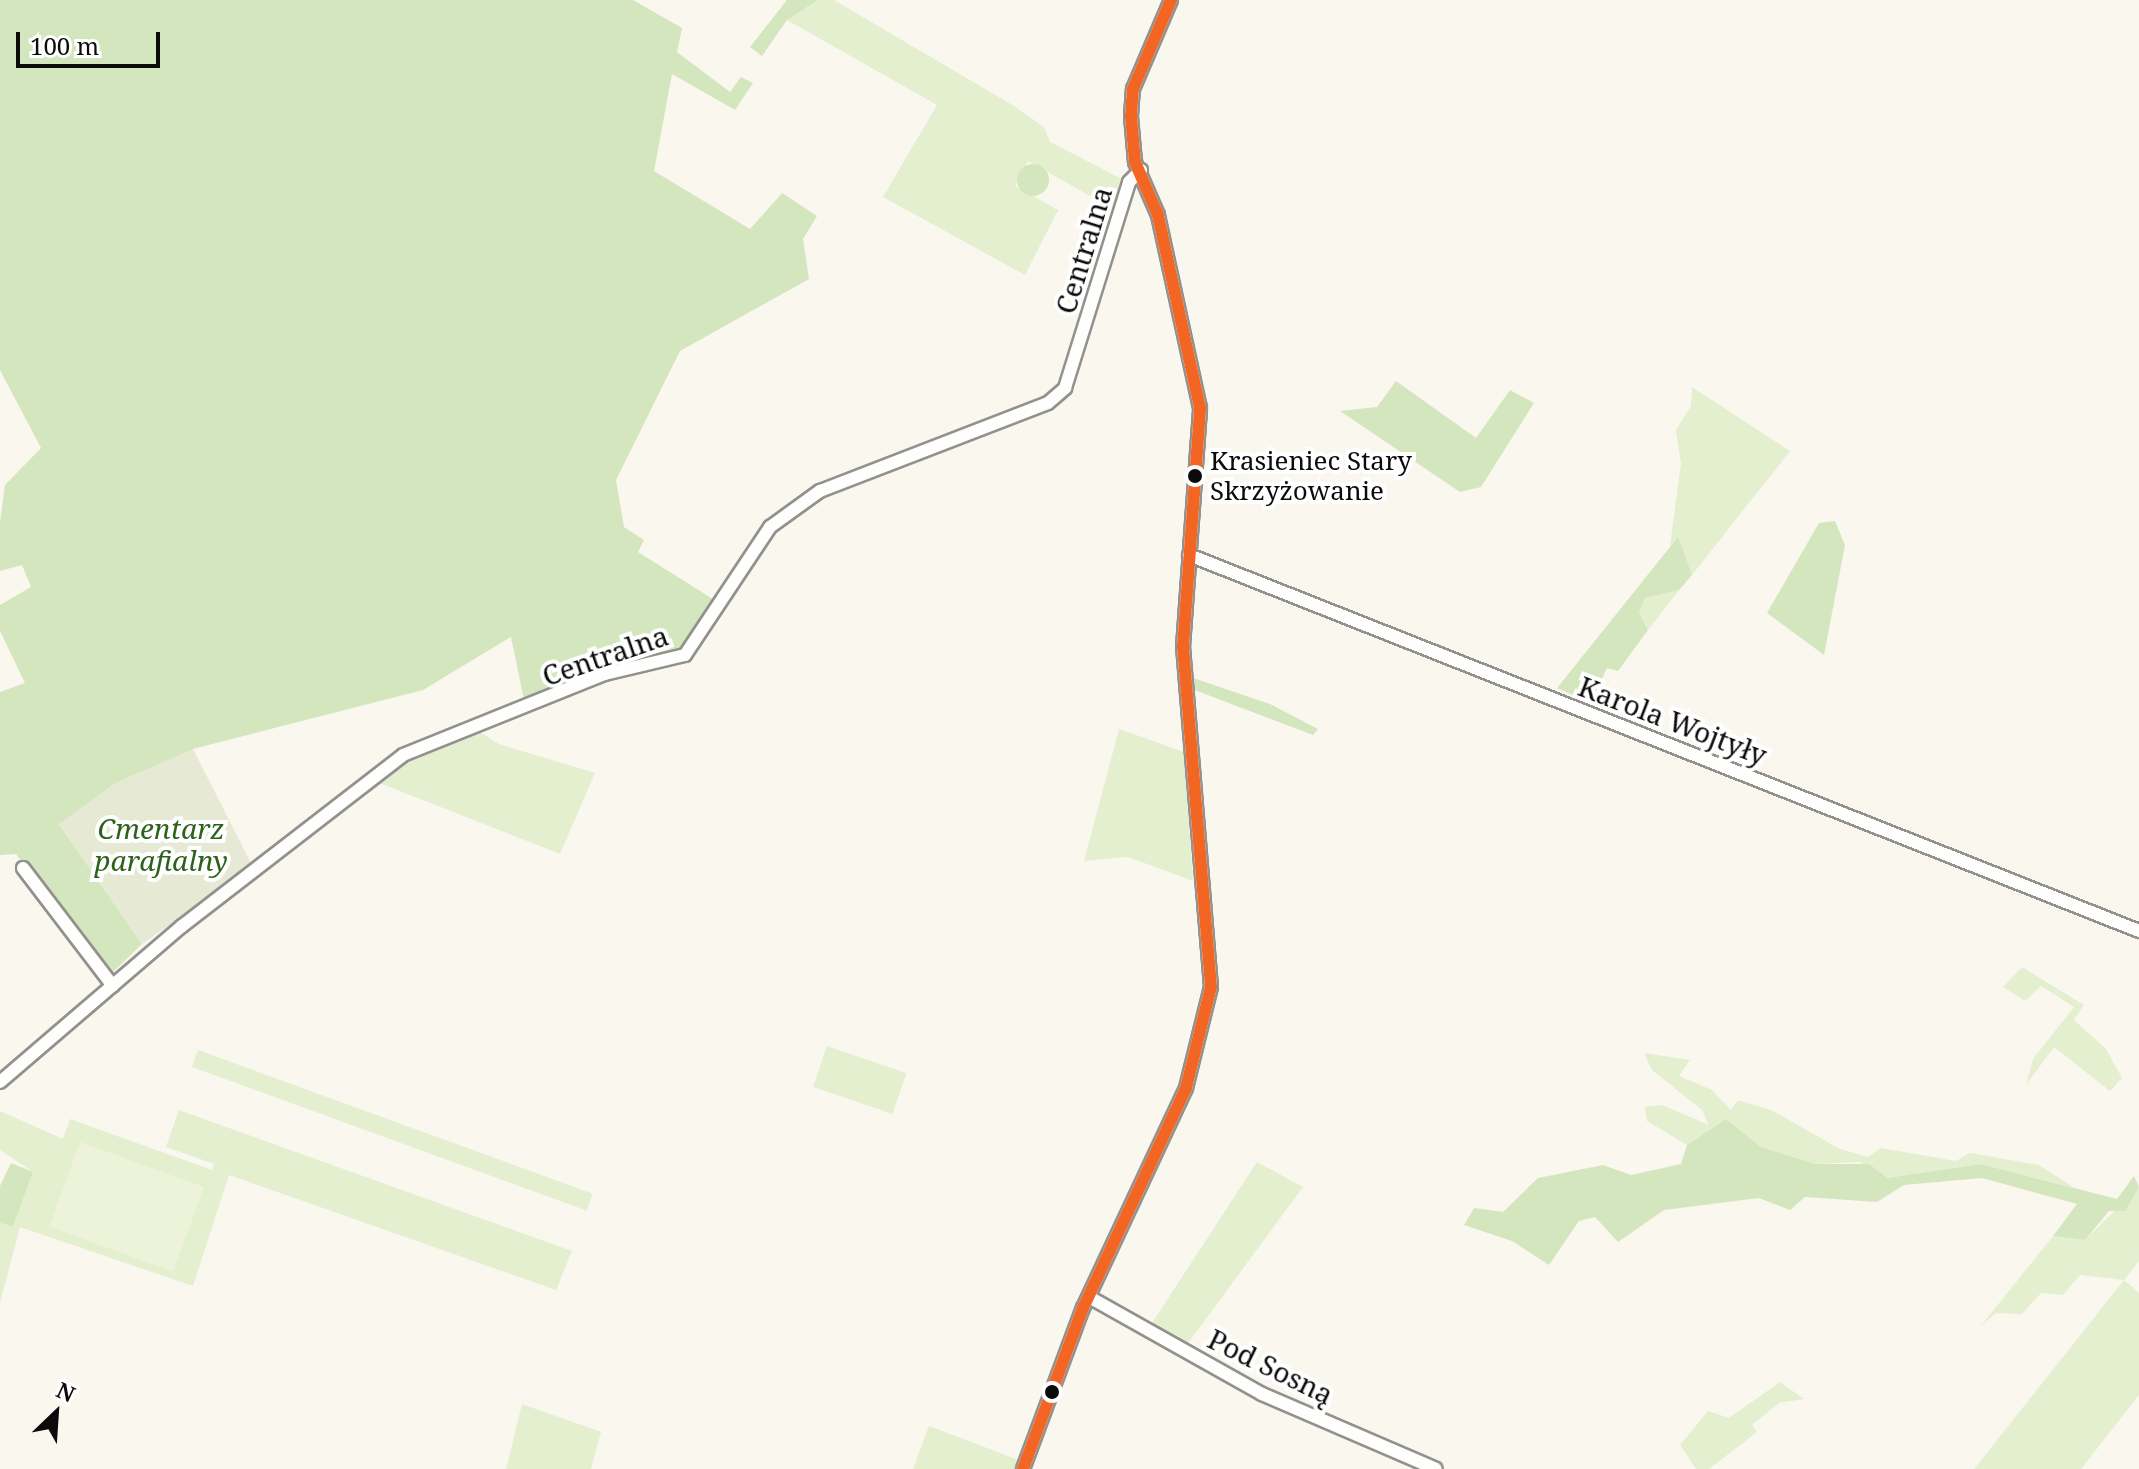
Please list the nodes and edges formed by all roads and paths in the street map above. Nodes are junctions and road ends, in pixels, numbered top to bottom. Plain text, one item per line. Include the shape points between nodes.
1 (1171, 0) edge
2 (1141, 170) junction
3 (1189, 555) junction
4 (23, 868) dead end
5 (2139, 931) edge
6 (113, 986) junction
7 (0, 1082) edge
8 (1089, 1297) junction
9 (1023, 1469) edge
10 (1436, 1469) edge

1 - 2 street via 1133,89
2 - 3 street via 1179,304 1200,408
2 - 6 street, Centralna via 1129,182 1065,388 1048,403 820,491 770,527 685,655 605,674 403,755
3 - 5 street, Karola Wojtyły
3 - 8 street via 1185,705 1203,825 1207,1025 1153,1170
4 - 6 street
6 - 7 street, Centralna
8 - 9 street
8 - 10 street, Pod Sosną via 1262,1394

